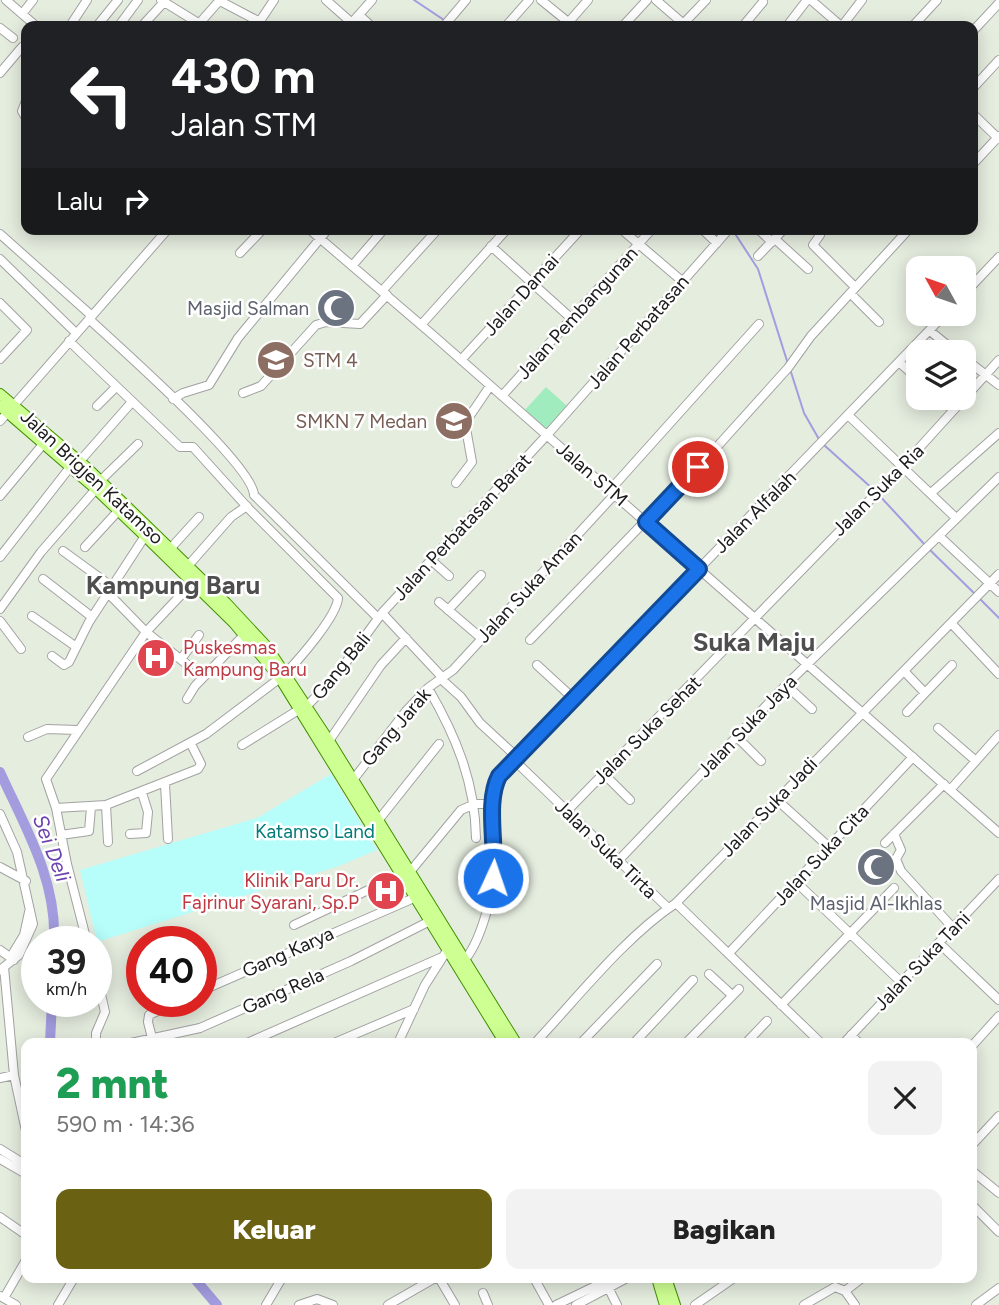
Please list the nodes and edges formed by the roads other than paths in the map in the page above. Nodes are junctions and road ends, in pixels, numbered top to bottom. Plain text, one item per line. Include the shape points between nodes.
1 (6, 0) edge
2 (33, 0) edge
3 (87, 0) edge
4 (118, 0) edge
5 (138, 0) edge
6 (274, 0) edge
7 (326, 0) edge
8 (372, 0) edge
9 (467, 0) edge
10 (529, 0) edge
11 (541, 0) edge
12 (589, 0) edge
13 (647, 0) edge
14 (656, 0) edge
15 (706, 0) edge
16 (810, 0) edge
17 (862, 0) edge
18 (937, 0) edge
19 (162, 1) edge
20 (220, 1) edge
21 (763, 2) dead end
22 (999, 3) edge
23 (22, 14) junction
24 (359, 15) junction
25 (30, 21) edge
26 (73, 21) edge
27 (101, 21) edge
28 (122, 21) edge
29 (146, 21) edge
30 (194, 21) edge
31 (203, 21) edge
32 (253, 21) edge
33 (260, 21) edge
34 (347, 21) edge
35 (354, 21) edge
36 (366, 21) edge
37 (448, 21) edge
38 (510, 21) edge
39 (565, 21) edge
40 (572, 21) edge
41 (628, 21) edge
42 (680, 21) edge
43 (688, 21) edge
44 (747, 21) edge
45 (792, 21) edge
46 (835, 21) edge
47 (845, 21) edge
48 (918, 21) edge
49 (978, 26) edge
50 (0, 27) edge
51 (12, 38) dead end
52 (21, 48) edge
53 (999, 60) edge
54 (0, 73) edge
55 (978, 83) edge
56 (978, 118) edge
57 (999, 137) edge
58 (978, 159) edge
59 (0, 234) edge
60 (160, 235) edge
61 (256, 235) edge
62 (316, 235) edge
63 (323, 235) edge
64 (379, 235) edge
65 (433, 235) edge
66 (501, 235) edge
67 (575, 235) edge
68 (628, 235) edge
69 (647, 235) edge
70 (708, 235) edge
71 (724, 235) edge
72 (766, 235) edge
73 (778, 235) edge
74 (820, 235) dead end
75 (903, 235) edge
76 (320, 239) junction
77 (773, 240) junction
78 (717, 243) junction
79 (639, 245) junction
80 (491, 246) junction
81 (240, 253) dead end
82 (758, 256) dead end
83 (999, 257) edge
84 (0, 258) edge
85 (352, 266) junction
86 (808, 269) dead end
87 (682, 281) junction
88 (976, 281) edge
89 (532, 284) junction
90 (852, 290) junction
91 (384, 293) junction
92 (0, 303) edge
93 (90, 317) junction
94 (572, 319) junction
95 (879, 322) dead end
96 (759, 324) dead end
97 (421, 325) junction
98 (934, 326) edge
99 (930, 331) junction
100 (76, 333) junction
101 (941, 340) edge
102 (69, 341) junction
103 (2, 352) edge
104 (461, 360) junction
105 (999, 360) edge
106 (900, 363) junction
107 (976, 367) edge
108 (906, 368) edge
109 (986, 375) junction
110 (976, 383) edge
111 (999, 385) edge
112 (491, 386) junction
113 (115, 388) junction
114 (243, 393) dead end
115 (0, 394) edge
116 (502, 396) junction
117 (173, 399) junction
118 (131, 403) junction
119 (97, 406) dead end
120 (7, 408) edge
121 (951, 410) edge
122 (849, 416) junction
123 (0, 421) edge
124 (999, 433) edge
125 (547, 435) junction
126 (44, 443) junction
127 (138, 444) dead end
128 (75, 464) junction
129 (902, 467) junction
130 (999, 477) edge
131 (456, 483) dead end
132 (252, 484) junction
133 (98, 485) junction
134 (613, 492) junction
135 (932, 494) junction
136 (0, 496) edge
137 (239, 496) junction
138 (258, 500) junction
139 (248, 507) junction
140 (119, 510) junction
141 (199, 517) dead end
142 (956, 518) junction
143 (646, 522) junction
144 (145, 536) junction
145 (939, 536) junction
146 (85, 547) dead end
147 (169, 550) junction
148 (63, 551) dead end
149 (0, 557) edge
150 (431, 560) junction
151 (699, 569) junction
152 (184, 570) junction
153 (999, 574) edge
154 (481, 575) dead end
155 (449, 576) dead end
156 (43, 579) dead end
157 (195, 580) junction
158 (990, 583) junction
159 (109, 589) junction
160 (999, 592) edge
161 (439, 602) dead end
162 (0, 609) edge
163 (448, 610) junction
164 (32, 616) dead end
165 (380, 616) junction
166 (92, 617) junction
167 (755, 619) junction
168 (0, 621) edge
169 (951, 624) junction
170 (146, 632) junction
171 (199, 635) dead end
172 (244, 635) junction
173 (406, 638) junction
174 (481, 638) junction
175 (530, 640) dead end
176 (75, 646) junction
177 (21, 649) dead end
178 (52, 656) dead end
179 (181, 659) junction
180 (808, 663) junction
181 (537, 665) dead end
182 (952, 665) dead end
183 (189, 666) dead end
184 (904, 671) junction
185 (999, 674) edge
186 (283, 676) junction
187 (441, 678) junction
188 (786, 685) junction
189 (428, 688) junction
190 (925, 693) junction
191 (187, 699) dead end
192 (574, 699) junction
193 (303, 709) junction
194 (812, 709) dead end
195 (862, 711) junction
196 (907, 712) dead end
197 (314, 725) junction
198 (938, 728) dead end
199 (77, 730) junction
200 (999, 735) edge
201 (736, 736) junction
202 (28, 737) dead end
203 (329, 741) junction
204 (191, 744) junction
205 (439, 744) dead end
206 (242, 745) dead end
207 (913, 757) junction
208 (515, 759) junction
209 (761, 761) dead end
210 (976, 761) junction
211 (137, 771) dead end
212 (603, 773) junction
213 (353, 780) junction
214 (166, 784) junction
215 (947, 787) junction
216 (142, 793) junction
217 (776, 799) junction
218 (631, 800) dead end
219 (475, 804) junction
220 (493, 804) junction
221 (106, 805) junction
222 (91, 807) junction
223 (56, 808) junction
224 (567, 811) junction
225 (0, 814) edge
226 (377, 822) junction
227 (999, 833) edge
228 (130, 834) dead end
229 (894, 834) junction
230 (61, 835) junction
231 (476, 838) dead end
232 (168, 839) dead end
233 (108, 842) dead end
234 (884, 843) dead end
235 (829, 847) junction
236 (618, 861) junction
237 (0, 867) edge
238 (404, 874) junction
239 (999, 880) edge
240 (26, 881) junction
241 (796, 882) junction
242 (894, 888) dead end
243 (414, 898) junction
244 (676, 903) junction
245 (667, 907) junction
246 (428, 922) junction
247 (294, 925) dead end
248 (83, 926) edge
249 (954, 929) junction
250 (849, 932) junction
251 (939, 943) junction
252 (0, 950) edge
253 (729, 953) junction
254 (443, 955) junction
255 (7, 964) edge
256 (657, 964) dead end
257 (461, 965) junction
258 (709, 974) dead end
259 (694, 980) dead end
260 (902, 983) junction
261 (217, 984) edge
262 (999, 999) edge
263 (781, 1005) junction
264 (414, 1009) junction
265 (999, 1016) edge
266 (103, 1017) edge
267 (149, 1017) edge
268 (767, 1021) dead end
269 (851, 1035) junction
270 (96, 1038) edge
271 (152, 1038) joint
272 (258, 1038) edge
273 (346, 1038) edge
274 (400, 1038) edge
275 (502, 1038) edge
276 (512, 1038) edge
277 (540, 1038) edge
278 (586, 1038) edge
279 (639, 1038) edge
280 (691, 1038) edge
281 (751, 1038) edge
282 (816, 1038) edge
283 (848, 1038) edge
284 (854, 1038) edge
285 (977, 1040) edge
286 (13, 1075) junction
287 (0, 1078) edge
288 (21, 1109) edge
289 (999, 1116) edge
290 (977, 1140) edge
291 (0, 1149) edge
292 (0, 1158) edge
293 (21, 1162) edge
294 (21, 1171) edge
295 (977, 1175) edge
296 (999, 1193) edge
297 (977, 1209) edge
298 (0, 1217) edge
299 (21, 1232) edge
300 (999, 1232) edge
301 (21, 1268) edge
302 (71, 1283) edge
303 (279, 1283) edge
304 (428, 1283) edge
305 (440, 1283) edge
306 (537, 1283) edge
307 (602, 1283) edge
308 (617, 1283) edge
309 (658, 1283) edge
310 (668, 1283) edge
311 (727, 1283) edge
312 (855, 1283) edge
313 (608, 1287) junction
314 (999, 1289) edge
315 (845, 1291) junction
316 (483, 1293) dead end
317 (2, 1297) edge
318 (16, 1305) edge
319 (58, 1305) edge
320 (266, 1305) edge
321 (299, 1305) edge
322 (332, 1305) edge
323 (388, 1305) edge
324 (455, 1305) edge
325 (488, 1305) edge
326 (549, 1305) edge
327 (556, 1305) edge
328 (576, 1305) edge
329 (617, 1305) edge
330 (664, 1305) edge
331 (675, 1305) edge
332 (695, 1305) edge
333 (804, 1305) edge
334 (855, 1305) edge
335 (976, 1305) edge

1 - 23 street
2 - 23 street
3 - 26 street
4 - 27 street
5 - 28 street
6 - 33 street
7 - 34 street
8 - 24 street
9 - 37 street
10 - 38 street
11 - 39 street
12 - 40 street
13 - 41 street
14 - 42 street
15 - 43 street
16 - 45 street
16 - 46 street
17 - 47 street
18 - 48 street
19 - 29 street
19 - 30 street
20 - 31 street
20 - 32 street
21 - 44 street
22 - 49 street
23 - 25 street
24 - 35 street
24 - 36 street
50 - 51 street
52 - 54 street
53 - 55 street
56 - 57 street
57 - 58 street
59 - 93 street
60 - 93 street
61 - 81 street
62 - 76 street, Jalan STM
63 - 76 street
64 - 85 street
65 - 91 street
66 - 80 street
67 - 89 street, Jalan Damai
68 - 79 street
69 - 79 street, Jalan Pembangunan
70 - 78 street
71 - 78 street, Jalan Perbatasan
72 - 77 street
73 - 77 street
74 - 90 street via 813,245
75 - 90 street
76 - 85 street, Jalan STM
76 - 117 street via 239,338 209,385
77 - 82 street
77 - 86 street
78 - 87 street, Jalan Perbatasan
79 - 87 street
79 - 94 street, Jalan Pembangunan
80 - 89 street
80 - 97 street
83 - 88 street
84 - 100 street
85 - 91 street, Jalan STM
87 - 125 street, Jalan Perbatasan
89 - 94 street
89 - 104 street, Jalan Damai
90 - 95 street
90 - 143 street via 791,365
91 - 97 street, Jalan STM
91 - 114 street via 360,324 316,325 261,386
92 - 103 street via 27,330
93 - 100 street
93 - 117 street
94 - 116 street, Jalan Pembangunan
96 - 134 street, Jalan Suka Aman
97 - 104 street, Jalan STM
98 - 99 street, Jalan Alfalah
99 - 101 street
99 - 106 street, Jalan Alfalah
100 - 102 street
102 - 113 street
102 - 120 street
104 - 112 street, Jalan STM
105 - 109 street, Jalan Suka Ria
106 - 108 street
106 - 122 street, Jalan Alfalah
107 - 109 street
109 - 110 street, Jalan Suka Ria
109 - 111 street
112 - 116 street, Jalan STM
112 - 131 street via 467,417 472,462
113 - 118 street
113 - 119 street
115 - 120 main road, Jalan Brigjen Katamso
116 - 125 street, Jalan STM
117 - 132 street via 211,433
118 - 128 street
118 - 137 street via 180,447 193,447
120 - 123 street
120 - 126 main road, Jalan Brigjen Katamso
120 - 128 main road, Jalan Brigjen Katamso
121 - 129 street, Jalan Suka Ria
122 - 129 street
122 - 151 street, Jalan Alfalah
124 - 135 street
125 - 134 street, Jalan STM
125 - 150 street, Jalan Perbatasan Barat
126 - 128 main road, Jalan Brigjen Katamso
126 - 136 street
127 - 133 street
128 - 133 main road, Jalan Brigjen Katamso
128 - 149 street
129 - 135 street
129 - 167 street, Jalan Suka Ria
130 - 142 street, Jalan Suka Jaya
132 - 137 street
132 - 138 street
133 - 140 main road, Jalan Brigjen Katamso
133 - 147 main road, Jalan Brigjen Katamso
133 - 162 street
134 - 143 street, Jalan STM
134 - 174 street, Jalan Suka Aman
135 - 142 street
137 - 139 street
138 - 139 street
138 - 165 street, Jalan Suka Tirta
139 - 152 street via 232,517
139 - 186 street via 338,598 323,626
140 - 144 main road, Jalan Brigjen Katamso
140 - 146 street
141 - 147 street
142 - 145 street, Jalan Suka Jaya
143 - 151 street, Jalan STM
143 - 175 street
144 - 152 main road, Jalan Brigjen Katamso
144 - 159 street
145 - 158 street
145 - 180 street, Jalan Suka Jaya
147 - 152 main road, Jalan Brigjen Katamso
148 - 159 street
150 - 155 street
150 - 165 street, Jalan Perbatasan Barat
151 - 167 street, Jalan STM
151 - 192 street, Jalan Alfalah
152 - 157 main road, Jalan Brigjen Katamso
153 - 158 street, Jalan Suka Jadi
154 - 163 street
156 - 166 street
157 - 170 street
157 - 172 main road, Jalan Brigjen Katamso
157 - 186 main road, Jalan Brigjen Katamso via 238,615
158 - 160 street
158 - 169 street, Jalan Suka Jadi
159 - 166 street
159 - 170 street
161 - 163 street
163 - 174 street
164 - 176 street
165 - 173 street, Jalan Suka Tirta
165 - 193 street, Gang Bali via 336,676
166 - 176 street
167 - 180 street, Jalan STM
167 - 212 street, Jalan Suka Sehat
168 - 177 street
169 - 184 street, Jalan Suka Jadi
169 - 185 street
170 - 179 street
170 - 199 street
171 - 179 street
172 - 186 main road, Jalan Brigjen Katamso
172 - 191 street
173 - 187 street, Jalan Suka Tirta
173 - 203 street
174 - 187 street, Jalan Suka Aman
176 - 178 street via 66,665
179 - 183 street
180 - 188 street, Jalan Suka Jaya
180 - 195 street, Jalan STM
181 - 192 street
182 - 190 street
184 - 190 street
184 - 195 street, Jalan Suka Jadi
186 - 193 main road, Jalan Brigjen Katamso
186 - 204 street
187 - 189 street, Gang Jarak
187 - 208 street, Jalan Suka Tirta
188 - 194 street
188 - 201 street, Jalan Suka Jaya
189 - 213 street, Gang Jarak
189 - 219 street via 460,749
190 - 196 street
192 - 208 street, Jalan Alfalah
193 - 197 main road, Jalan Brigjen Katamso
193 - 206 street, Gang Bali
195 - 207 street, Jalan STM
195 - 217 street, Jalan Suka Jadi
197 - 203 main road, Jalan Brigjen Katamso
197 - 238 main road, Jalan Brigjen Katamso
198 - 210 street
199 - 202 street via 47,729
199 - 223 street via 46,779
200 - 210 street
201 - 209 street
201 - 236 street, Jalan Suka Jaya
203 - 213 main road, Jalan Brigjen Katamso
204 - 211 street
204 - 214 street via 200,767
205 - 226 street
207 - 215 street, Jalan STM
207 - 235 street, Jalan Suka Cita
208 - 220 street, Jalan Alfalah via 496,781
208 - 224 street, Jalan Suka Tirta
210 - 215 street
212 - 218 street
212 - 224 street, Jalan Suka Sehat
213 - 226 main road, Jalan Brigjen Katamso
214 - 216 street
214 - 232 street
215 - 227 street, Jalan STM
215 - 229 street
216 - 221 street
216 - 228 street via 148,812 146,833
217 - 235 street
217 - 244 street, Jalan Suka Jadi
219 - 220 street
219 - 231 street
219 - 238 street via 461,811
220 - 257 street, Jalan Alfalah via 493,878 479,931
221 - 222 street
221 - 233 street
222 - 223 street
222 - 230 street via 89,831
223 - 230 street
224 - 236 street, Jalan Suka Tirta
225 - 240 street
226 - 238 main road, Jalan Brigjen Katamso
229 - 234 street
229 - 249 street via 901,850 896,859 901,871
230 - 248 street
235 - 241 street, Jalan Suka Cita
236 - 245 street, Jalan Suka Tirta
237 - 240 street
238 - 243 main road, Jalan Brigjen Katamso
238 - 247 street
238 - 257 main road, Jalan Brigjen Katamso
239 - 249 street, Jalan Suka Tani
240 - 255 street via 33,929
241 - 250 street
241 - 253 street, Jalan Suka Cita
242 - 250 street
243 - 246 main road, Jalan Brigjen Katamso
243 - 261 street, Gang Karya
244 - 245 street, Jalan Suka Tirta
244 - 253 street, Jalan Suka Tirta
245 - 277 street
246 - 254 main road, Jalan Brigjen Katamso
246 - 271 street, Gang Rela via 208,1025
249 - 251 street, Jalan Suka Tani
250 - 260 street
250 - 263 street
251 - 260 street, Jalan Suka Tani
251 - 262 street
252 - 255 street
253 - 263 street, Jalan Suka Tirta
254 - 257 main road, Jalan Brigjen Katamso
254 - 264 street
254 - 272 street
255 - 286 street
256 - 278 street
257 - 275 main road, Jalan Brigjen Katamso
257 - 276 main road, Jalan Brigjen Katamso
258 - 280 street via 736,992
259 - 279 street
260 - 269 street, Jalan Suka Tani
263 - 282 street, Jalan Suka Tirta
264 - 273 street
264 - 274 street
265 - 285 street
266 - 270 street
267 - 271 street
268 - 281 street
269 - 283 street, Jalan Suka Tani
269 - 284 street
286 - 287 street
286 - 288 street
289 - 290 street
291 - 293 street
292 - 294 street
295 - 296 street
297 - 300 street
298 - 299 street
301 - 317 street
302 - 319 street
303 - 320 street
304 - 323 street
305 - 324 street
306 - 326 street
307 - 327 street
308 - 313 street
309 - 330 main road
310 - 331 main road
311 - 332 street
312 - 315 street
313 - 328 street
313 - 329 street
314 - 335 street
315 - 333 street via 832,1287
315 - 334 street
316 - 325 street
317 - 318 street
321 - 322 street via 317,1299

